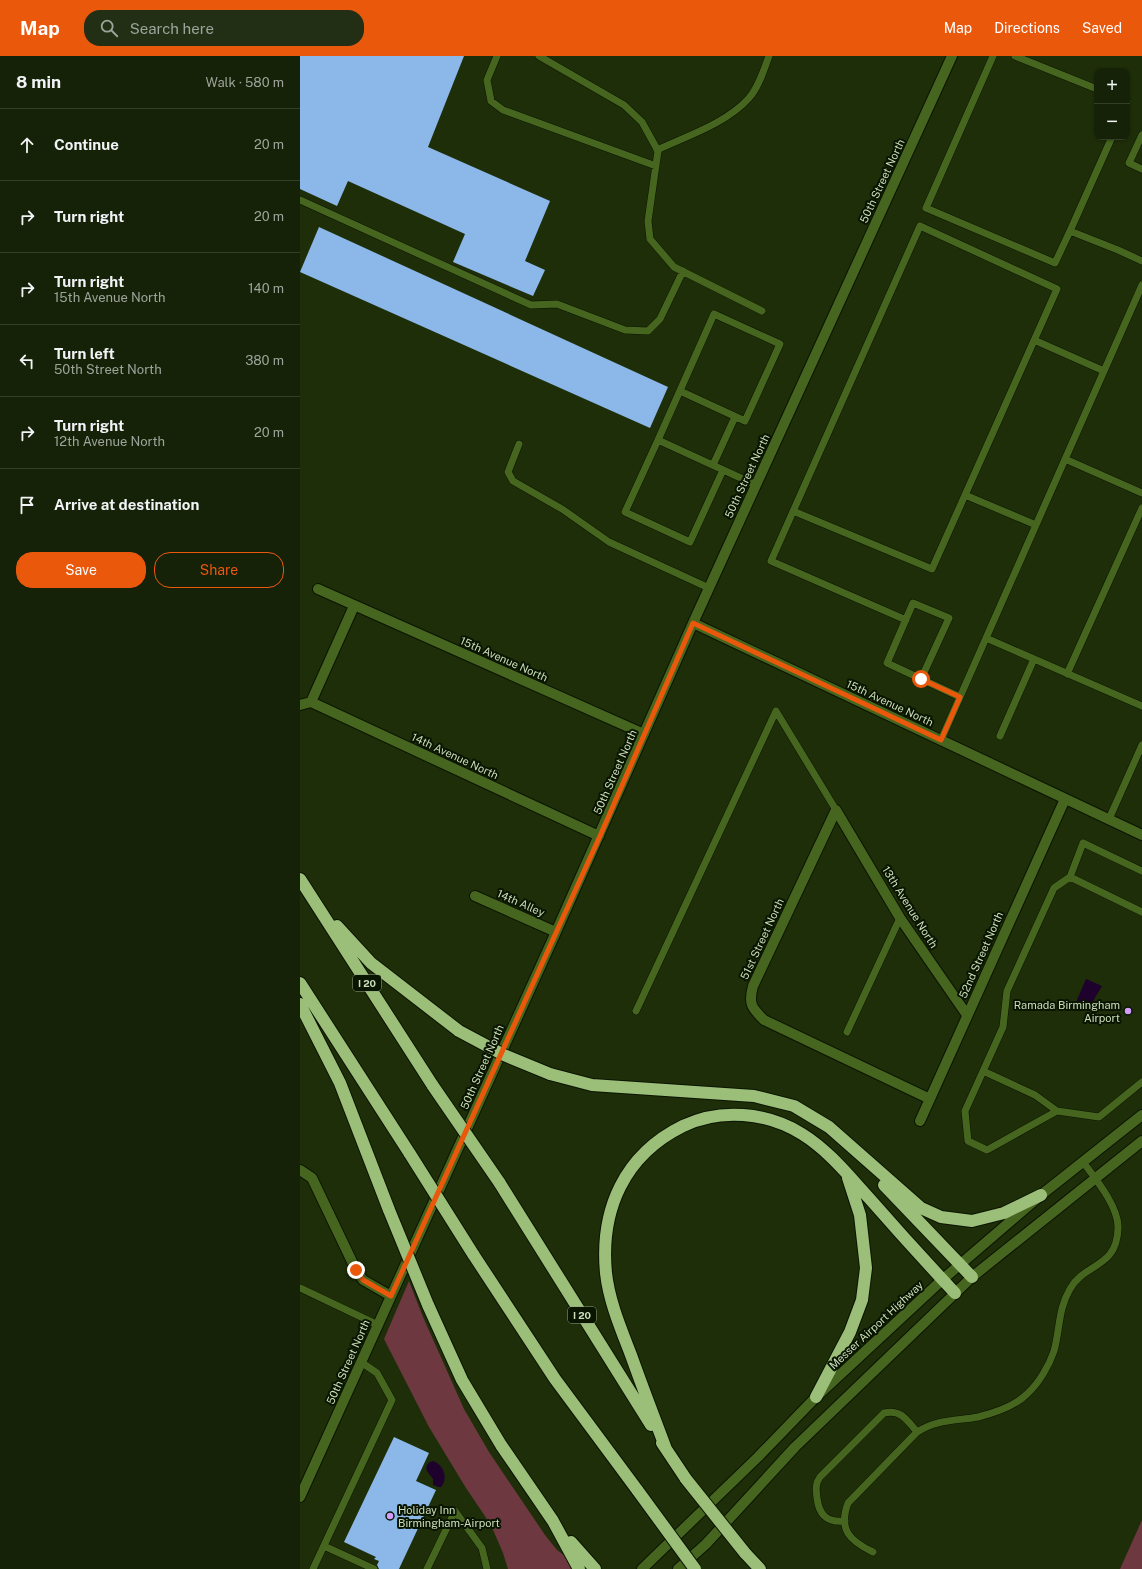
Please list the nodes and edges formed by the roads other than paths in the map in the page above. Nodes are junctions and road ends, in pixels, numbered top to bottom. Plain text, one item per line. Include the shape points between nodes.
1 (496, 56) edge
2 (539, 56) edge
3 (770, 56) edge
4 (952, 56) edge
5 (993, 56) edge
6 (1015, 56) edge
7 (1094, 88) edge
8 (1142, 135) edge
9 (1111, 140) edge
10 (657, 150) junction
11 (656, 166) junction
12 (1142, 169) edge
13 (300, 200) edge
14 (1070, 231) junction
15 (1142, 261) edge
16 (683, 272) junction
17 (1142, 285) edge
18 (762, 311) dead end
19 (1034, 340) junction
20 (1104, 371) junction
21 (680, 392) junction
22 (735, 417) junction
23 (658, 440) junction
24 (519, 444) dead end
25 (1065, 459) junction
26 (713, 465) junction
27 (723, 470) junction
28 (756, 485) junction
29 (1142, 493) edge
30 (965, 495) junction
31 (1142, 508) edge
32 (793, 511) junction
33 (1036, 525) junction
34 (709, 588) junction
35 (318, 589) dead end
36 (354, 606) junction
37 (906, 620) junction
38 (693, 623) junction
39 (986, 638) junction
40 (1034, 659) junction
41 (1067, 674) junction
42 (921, 679) junction
43 (960, 697) junction
44 (311, 702) junction
45 (300, 705) edge
46 (1142, 706) edge
47 (644, 734) junction
48 (1000, 736) dead end
49 (941, 740) junction
50 (1142, 745) edge
51 (1065, 798) junction
52 (836, 810) junction
53 (1108, 819) junction
54 (1142, 835) edge
55 (600, 836) junction
56 (1142, 871) edge
57 (1070, 877) junction
58 (300, 879) edge
59 (476, 896) dead end
60 (315, 902) junction
61 (1142, 912) edge
62 (900, 918) junction
63 (556, 932) junction
64 (300, 983) edge
65 (300, 1004) edge
66 (636, 1011) dead end
67 (967, 1015) junction
68 (847, 1032) dead end
69 (983, 1071) junction
70 (1142, 1082) edge
71 (930, 1099) junction
72 (1057, 1111) junction
73 (1142, 1115) edge
74 (920, 1121) dead end
75 (829, 1127) junction
76 (1142, 1141) edge
77 (1083, 1162) junction
78 (300, 1170) edge
79 (847, 1174) junction
80 (1095, 1178) junction
81 (1041, 1195) junction
82 (960, 1265) junction
83 (972, 1277) junction
84 (942, 1280) junction
85 (300, 1288) edge
86 (955, 1293) junction
87 (391, 1296) junction
88 (378, 1325) junction
89 (361, 1362) junction
90 (816, 1396) junction
91 (917, 1432) junction
92 (666, 1448) junction
93 (300, 1497) edge
94 (553, 1521) junction
95 (845, 1521) junction
96 (324, 1546) junction
97 (873, 1552) dead end
98 (313, 1569) edge
99 (374, 1569) edge
100 (427, 1569) edge
101 (487, 1569) edge
102 (580, 1569) edge
103 (595, 1569) edge
104 (642, 1569) edge
105 (678, 1569) edge
106 (695, 1569) edge
107 (760, 1569) edge

1 - 11 lane via 487,80 491,101 503,110
2 - 10 lane via 624,105 642,122
3 - 10 lane via 750,97 737,109 707,127
4 - 28 street, 50th Street North
5 - 14 lane via 926,208 1056,263
6 - 7 lane
8 - 12 lane via 1129,163
9 - 14 lane
10 - 11 lane
11 - 16 lane via 648,221 650,240 674,267
13 - 16 lane via 531,305 558,304 625,330 648,331 660,319
14 - 15 lane
16 - 18 lane
17 - 20 lane
19 - 20 lane
19 - 30 lane
19 - 32 lane via 1057,289 920,226
20 - 25 lane
21 - 22 lane
21 - 22 lane via 714,314 780,344 745,421
21 - 23 lane
22 - 26 lane
23 - 26 lane
23 - 27 lane via 625,512 690,542
24 - 34 lane via 508,472 513,481 562,509 609,542
25 - 29 lane
25 - 33 lane
26 - 27 lane
27 - 28 lane
28 - 34 street, 50th Street North
30 - 32 lane via 932,569
30 - 33 lane
31 - 41 lane
32 - 37 lane via 771,561
33 - 39 lane
34 - 38 street, 50th Street North
35 - 36 street, 15th Avenue North
36 - 44 street
36 - 47 street, 15th Avenue North
37 - 42 lane via 887,663
37 - 42 lane via 914,603 949,618
38 - 47 street, 50th Street North
38 - 49 street, 15th Avenue North
39 - 40 lane
39 - 43 lane
40 - 41 lane
40 - 48 lane
41 - 46 lane
42 - 43 lane
43 - 49 lane
44 - 45 street
44 - 55 street, 14th Avenue North
47 - 55 street, 50th Street North
49 - 51 street, 15th Avenue North
50 - 53 lane
51 - 53 street, 15th Avenue North
51 - 67 street, 52nd Street North
52 - 62 street, 13th Avenue North
52 - 66 lane via 776,711
52 - 71 street, 51st Street North via 753,986 750,998 754,1010 764,1020
53 - 54 street, 15th Avenue North
55 - 63 street, 50th Street North
56 - 57 lane via 1083,843
57 - 61 lane
57 - 69 lane via 1054,888 1007,991 1003,1027
58 - 60 highway, I 20
59 - 63 street, 14th Alley
60 - 75 highway, bridge via 371,963 459,1031 504,1055 550,1074 592,1085 754,1096 794,1106
60 - 92 highway, I 20, bridge via 433,1086 499,1182
62 - 67 street, 13th Avenue North
62 - 68 lane
63 - 87 street, 50th Street North
64 - 106 highway, bridge via 555,1379
65 - 94 highway, bridge via 340,1082 389,1210 462,1380
67 - 71 street, 52nd Street North
69 - 72 lane via 1035,1095
69 - 72 lane via 965,1111 968,1141 987,1150
70 - 72 lane via 1099,1117
71 - 74 street, 52nd Street North
73 - 77 street, Messer Airport Highway
75 - 81 highway via 921,1208 941,1217 972,1221 1004,1213
75 - 82 highway
76 - 80 street
77 - 80 lane
77 - 81 street, Messer Airport Highway
78 - 87 street via 312,1178 363,1280
79 - 84 highway
79 - 90 highway via 860,1215 866,1268 862,1300 850,1332
79 - 92 highway via 820,1146 801,1133 772,1120 748,1115 719,1114 694,1120 667,1134 647,1149 630,1169 618,1189 610,1211 606,1234 606,1274 616,1316
80 - 83 street
80 - 91 lane via 1116,1216 1118,1229 1115,1248 1106,1259 1084,1274 1070,1288 1062,1304 1054,1350 1042,1376 1028,1394 1006,1407 978,1417 941,1422
81 - 82 street, Messer Airport Highway
82 - 83 highway
82 - 84 street, Messer Airport Highway
83 - 86 street
84 - 86 highway
84 - 90 street, Messer Airport Highway
85 - 88 lane
86 - 105 street via 796,1447 706,1544
87 - 88 street, 50th Street North
88 - 89 street, 50th Street North
89 - 93 street, 50th Street North
89 - 96 lane via 377,1373 392,1400
90 - 104 street, Messer Airport Highway via 758,1457
91 - 95 lane via 848,1503
91 - 95 lane via 897,1412 884,1413 820,1477 816,1487 818,1508 822,1516 831,1521
92 - 107 highway, I 20, bridge via 686,1478
94 - 102 highway
94 - 103 highway
95 - 97 lane via 852,1540
96 - 98 lane
96 - 99 lane
100 - 101 lane via 455,1511 482,1548

